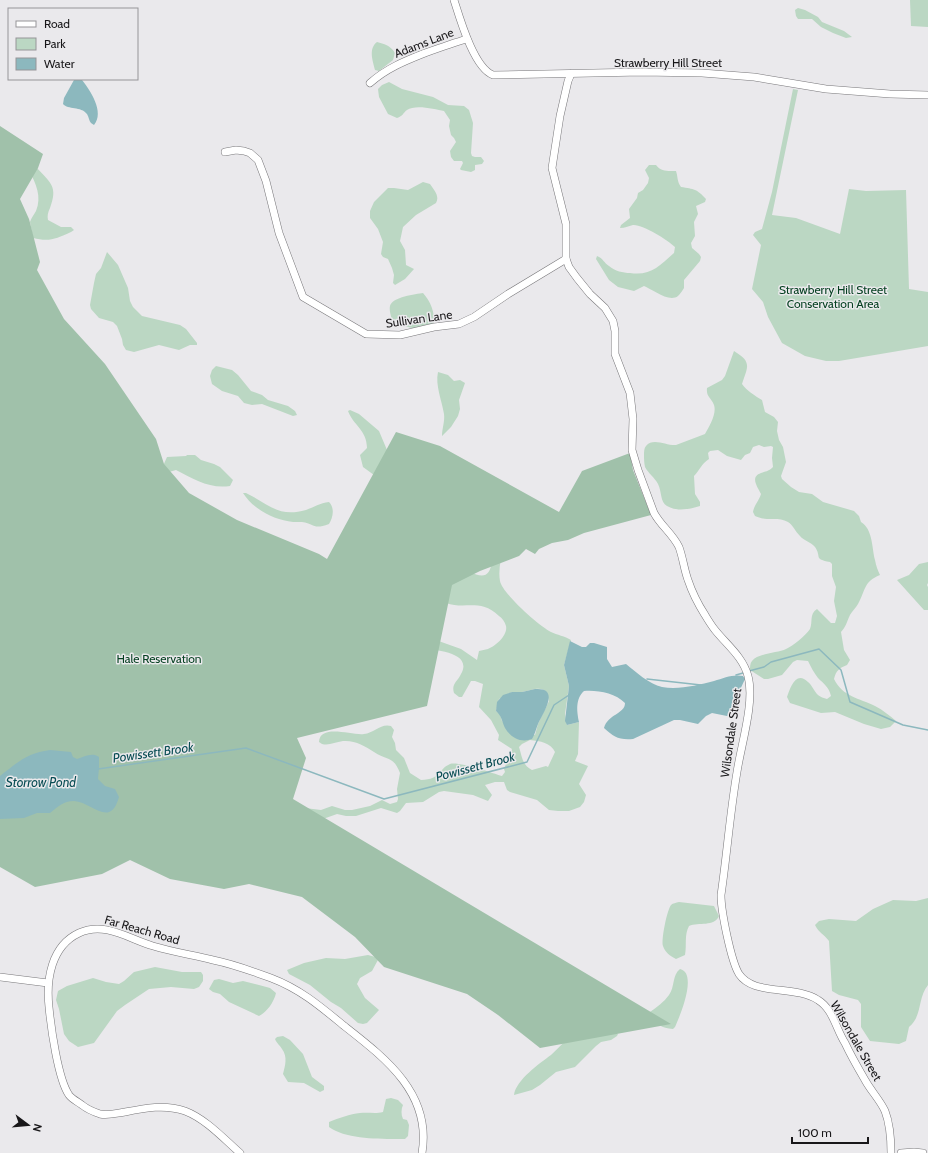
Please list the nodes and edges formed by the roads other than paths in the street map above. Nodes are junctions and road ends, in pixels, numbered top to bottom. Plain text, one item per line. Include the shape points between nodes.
1 (454, 0) edge
2 (467, 39) junction
3 (571, 74) junction
4 (370, 83) dead end
5 (928, 95) edge
6 (225, 152) dead end
7 (566, 259) junction
8 (0, 977) edge
9 (48, 983) junction
10 (240, 1153) edge
11 (422, 1153) edge
12 (891, 1153) edge
13 (902, 1153) edge
14 (923, 1153) edge

1 - 2 street, Strawberry Hill Street
2 - 3 street, Strawberry Hill Street via 485,70 491,74
2 - 4 street, Adams Lane via 400,62
3 - 5 street, Strawberry Hill Street via 712,73 771,79 826,89
3 - 7 street, Wilsondale Street via 560,116 552,166 566,224
6 - 7 street, Sullivan Lane via 244,151 258,160 279,233 304,297 366,334 400,334 459,324
7 - 12 street, Wilsondale Street via 577,278 613,320 615,354 630,392 633,419 632,450 654,513 679,548 689,584 704,614 715,631 740,659 747,673 750,700 731,809 721,895 721,906 739,974 748,983 757,986 813,997 828,1010 844,1043 885,1112
8 - 9 street
9 - 10 street, Far Reach Road via 50,1019 63,1082 70,1096 89,1110 101,1114 159,1107 186,1111 200,1119
9 - 11 street, Far Reach Road via 59,951 69,939 80,932 104,928 154,947 252,971 294,988 366,1043 401,1076 416,1102 421,1117
13 - 14 street

